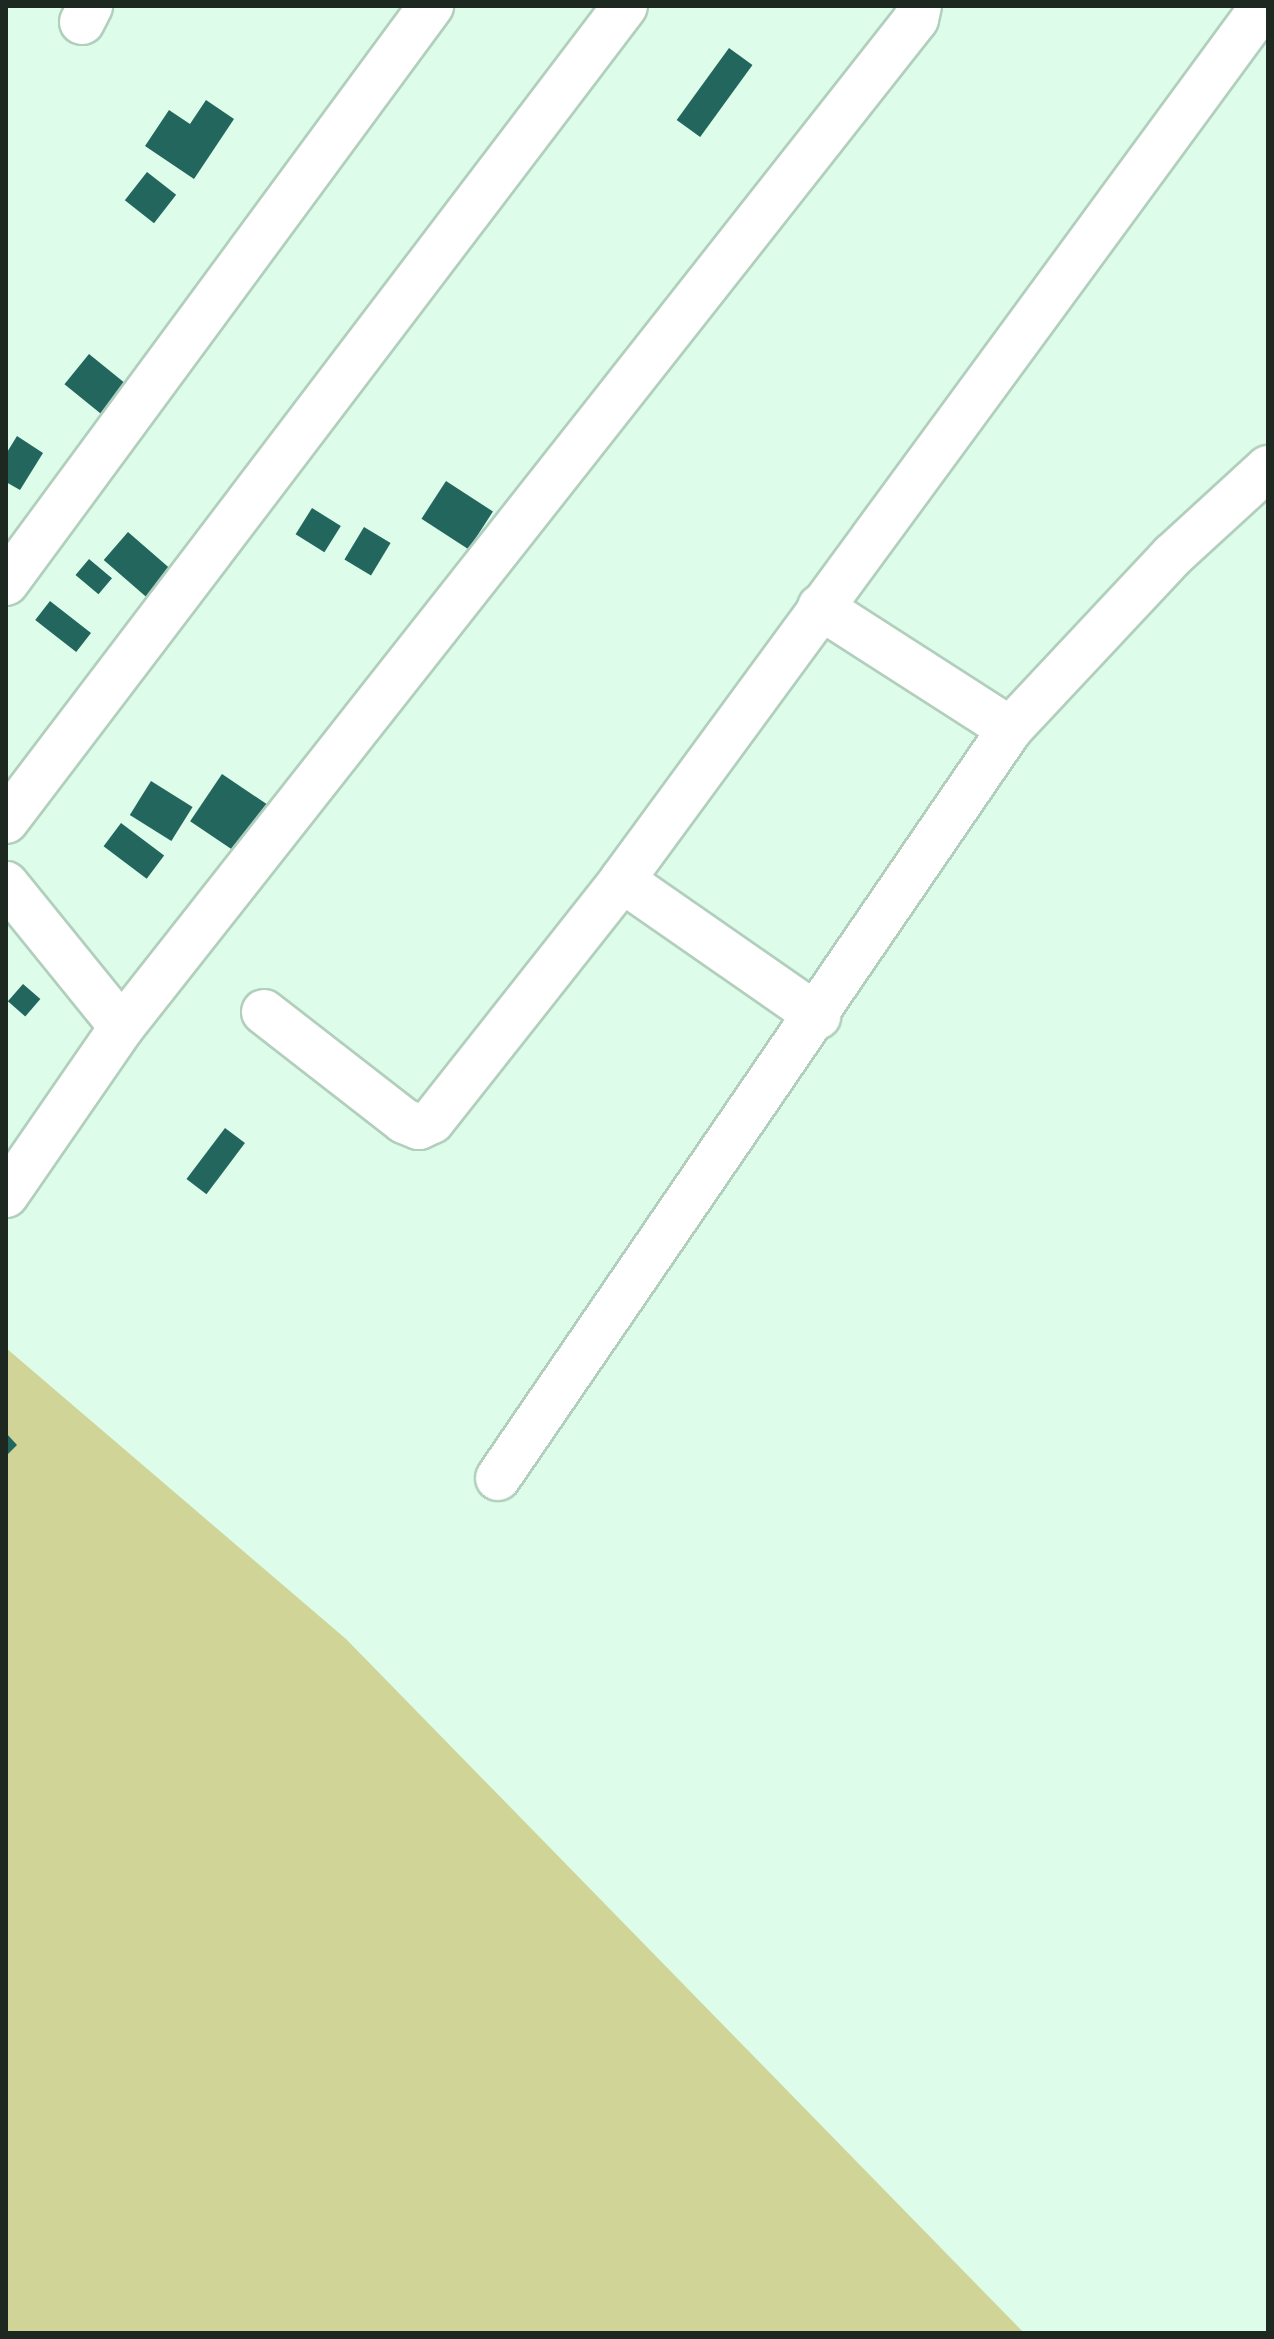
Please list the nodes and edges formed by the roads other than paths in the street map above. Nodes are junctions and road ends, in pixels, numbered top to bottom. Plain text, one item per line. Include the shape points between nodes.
1 (431, 6) edge
2 (625, 6) edge
3 (919, 6) edge
4 (1264, 10) edge
5 (1268, 468) edge
6 (6, 583) edge
7 (820, 607) junction
8 (1010, 729) junction
9 (6, 821) edge
10 (622, 880) junction
11 (6, 884) edge
12 (264, 1012) dead end
13 (818, 1016) junction
14 (122, 1027) junction
15 (6, 1195) edge
16 (498, 1478) dead end

1 - 6 street
2 - 9 street
3 - 14 street via 916,19
4 - 7 street
5 - 8 street via 1173,555
7 - 8 street
7 - 10 street
8 - 13 street
10 - 12 street via 445,1108 419,1127
10 - 13 street
11 - 14 street
13 - 16 street
14 - 15 street

